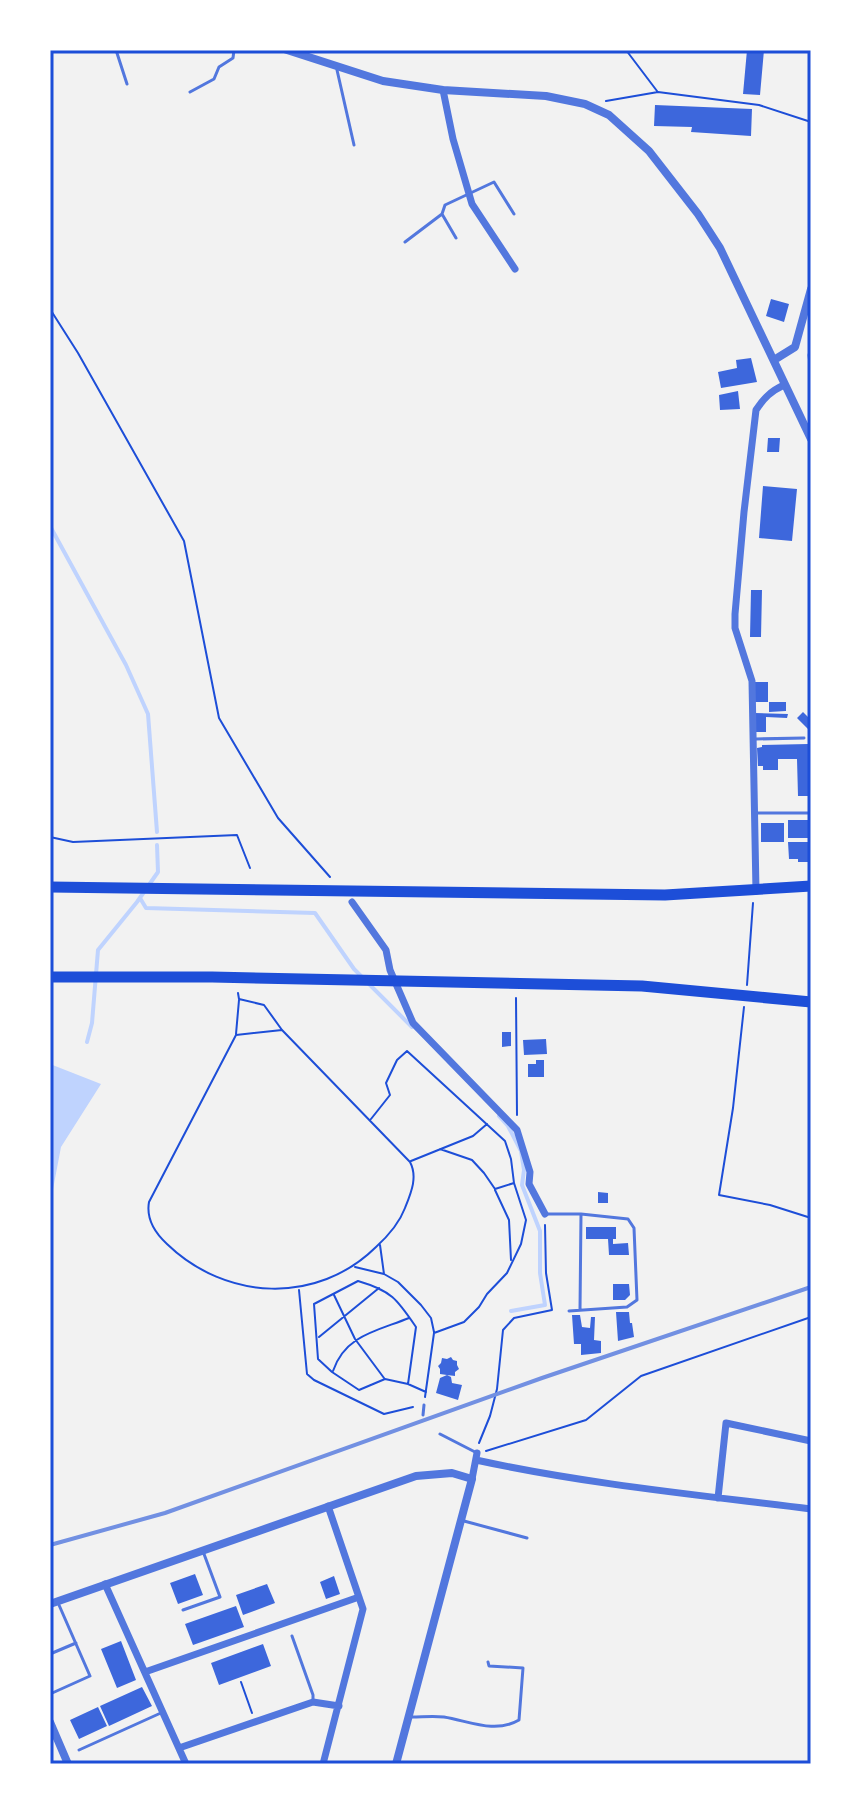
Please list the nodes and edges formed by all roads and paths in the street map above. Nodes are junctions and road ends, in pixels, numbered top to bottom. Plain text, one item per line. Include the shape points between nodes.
1 (116, 50) edge
2 (234, 50) edge
3 (287, 50) edge
4 (626, 50) edge
5 (336, 66) junction
6 (127, 84) dead end
7 (443, 90) junction
8 (190, 92) dead end
9 (658, 92) junction
10 (585, 104) junction
11 (811, 122) edge
12 (354, 145) dead end
13 (469, 195) junction
14 (442, 214) junction
15 (514, 214) dead end
16 (456, 238) dead end
17 (405, 242) dead end
18 (515, 269) dead end
19 (811, 289) edge
20 (50, 309) edge
21 (811, 347) edge
22 (774, 360) junction
23 (811, 372) edge
24 (784, 385) junction
25 (811, 439) edge
26 (804, 738) dead end
27 (752, 739) junction
28 (754, 813) junction
29 (811, 813) edge
30 (50, 837) edge
31 (250, 868) dead end
32 (334, 881) dead end
33 (811, 886) edge
34 (50, 887) edge
35 (756, 891) junction
36 (352, 902) dead end
37 (50, 977) edge
38 (516, 984) junction
39 (238, 993) dead end
40 (745, 995) junction
41 (239, 999) junction
42 (811, 1002) edge
43 (282, 1030) junction
44 (236, 1035) junction
45 (370, 1120) junction
46 (487, 1124) junction
47 (517, 1130) junction
48 (440, 1149) junction
49 (410, 1162) junction
50 (514, 1183) junction
51 (495, 1189) junction
52 (545, 1214) junction
53 (581, 1214) junction
54 (811, 1218) edge
55 (380, 1244) junction
56 (511, 1263) junction
57 (354, 1266) junction
58 (384, 1274) junction
59 (298, 1288) junction
60 (380, 1288) junction
61 (333, 1294) junction
62 (580, 1310) junction
63 (569, 1311) dead end
64 (344, 1317) junction
65 (811, 1317) edge
66 (410, 1318) junction
67 (434, 1333) junction
68 (317, 1339) junction
69 (355, 1339) junction
70 (332, 1372) junction
71 (385, 1379) junction
72 (408, 1384) junction
73 (426, 1392) junction
74 (424, 1405) junction
75 (423, 1415) dead end
76 (440, 1434) dead end
77 (811, 1441) edge
78 (476, 1456) junction
79 (472, 1479) junction
80 (718, 1498) junction
81 (328, 1506) junction
82 (811, 1509) edge
83 (461, 1520) junction
84 (527, 1538) dead end
85 (202, 1550) junction
86 (105, 1584) junction
87 (359, 1597) junction
88 (54, 1603) edge
89 (183, 1610) dead end
90 (292, 1636) dead end
91 (76, 1643) junction
92 (50, 1654) edge
93 (488, 1662) dead end
94 (145, 1672) junction
95 (241, 1682) dead end
96 (50, 1694) edge
97 (313, 1702) junction
98 (339, 1706) junction
99 (163, 1712) junction
100 (408, 1717) junction
101 (50, 1722) edge
102 (255, 1722) junction
103 (179, 1748) junction
104 (79, 1750) dead end
105 (68, 1764) edge
106 (186, 1764) edge
107 (323, 1764) edge
108 (396, 1764) edge

1 - 6 lane
2 - 8 lane via 214,79
3 - 5 street
4 - 9 path
5 - 7 street via 383,81
5 - 12 lane
7 - 10 street via 546,96
7 - 13 street
9 - 10 path
9 - 11 path via 759,105
10 - 22 street via 609,115 649,151 698,214
13 - 14 lane via 445,205
13 - 15 lane via 494,182
13 - 18 street
14 - 16 lane
14 - 17 lane
19 - 22 street via 795,347
20 - 32 path via 184,541 219,718 278,818
21 - 23 lane
22 - 24 street
24 - 25 street
24 - 27 street via 756,410 742,526 735,628 752,681
26 - 27 lane
27 - 28 street
28 - 29 lane
28 - 35 street
30 - 31 path via 73,842 237,835
33 - 35 highway
34 - 35 highway via 665,895
35 - 40 path
36 - 47 street via 386,950 413,1023
37 - 38 highway
38 - 40 highway via 642,986
38 - 47 path
39 - 41 path
40 - 42 highway
40 - 54 path via 719,1195
41 - 43 path via 264,1005
41 - 44 path
43 - 44 path
43 - 45 path
44 - 59 path via 147,1210 157,1235 211,1275 258,1288
45 - 46 path via 390,1095 386,1083 407,1051
45 - 49 path
46 - 48 path via 473,1136
46 - 50 path via 505,1141
47 - 52 street via 529,1184
48 - 49 path
48 - 51 path via 472,1160
49 - 55 path via 411,1192
50 - 51 path
50 - 56 path via 526,1220
51 - 56 path via 509,1220
52 - 53 lane
52 - 78 path via 552,1310 514,1318 503,1330 497,1389
53 - 62 lane
53 - 62 lane via 628,1219 634,1228 637,1300 627,1307
55 - 57 path
55 - 58 path
56 - 67 path via 464,1322
57 - 58 path
57 - 59 path
58 - 67 path via 421,1305
59 - 74 path via 307,1374 384,1414
60 - 61 path via 358,1281
60 - 64 path
60 - 66 path via 397,1299
61 - 64 path
61 - 68 path via 314,1304
62 - 63 lane
64 - 68 path
64 - 69 path
65 - 78 path via 641,1376 586,1420
66 - 69 path
66 - 72 path via 416,1327
67 - 73 path
68 - 70 path via 318,1359
69 - 70 path via 338,1356
69 - 71 path
70 - 71 path via 359,1390
71 - 72 path
72 - 73 path
73 - 74 path
74 - 75 lane
76 - 78 lane
77 - 80 street via 726,1423
78 - 79 street
78 - 80 street via 541,1474
79 - 81 street via 452,1473 416,1476
79 - 83 street
80 - 82 street
81 - 85 street
81 - 87 street
83 - 84 lane
83 - 100 street
85 - 86 street
85 - 89 lane via 220,1597
86 - 88 street
86 - 94 street
87 - 94 street
87 - 98 street via 363,1609
88 - 91 lane
90 - 97 lane
91 - 92 lane
91 - 96 lane via 90,1676
93 - 100 lane via 523,1668 519,1720 488,1726
94 - 99 street
95 - 102 path
97 - 98 street
97 - 102 street
98 - 107 street
99 - 103 street
99 - 104 lane
100 - 108 street
101 - 105 street
102 - 103 street
103 - 106 street

